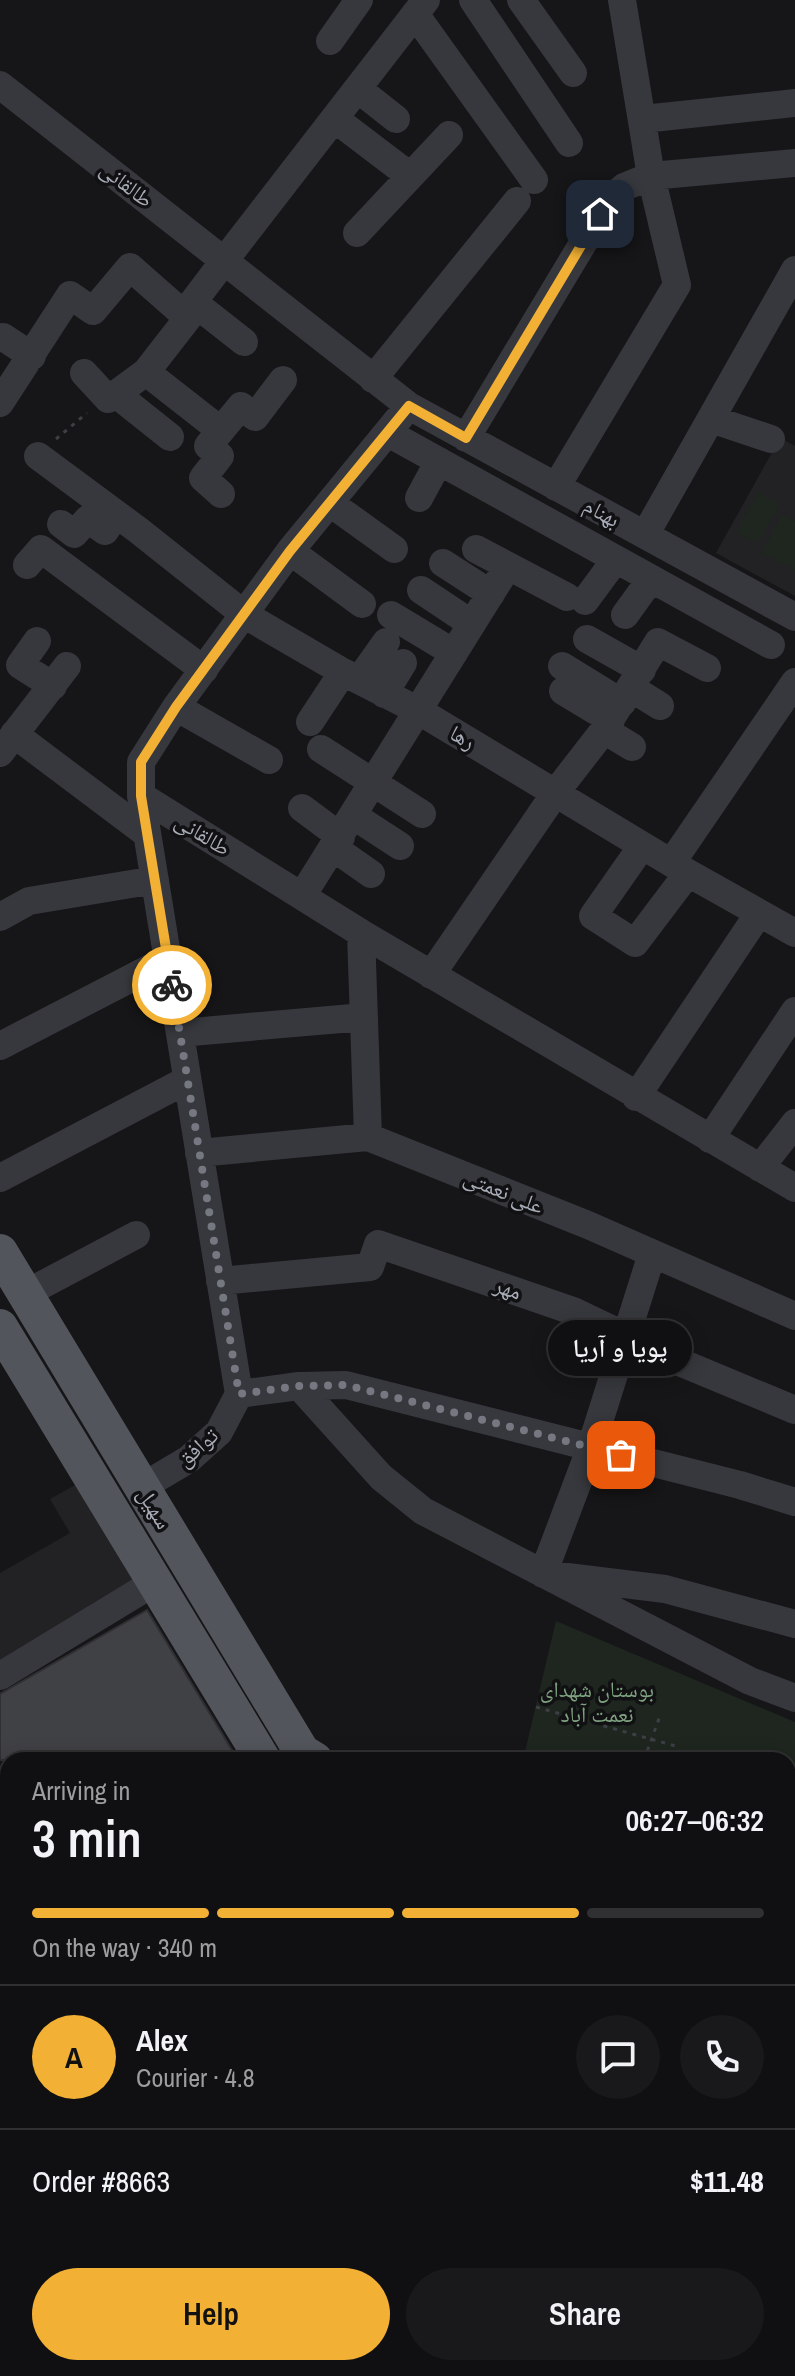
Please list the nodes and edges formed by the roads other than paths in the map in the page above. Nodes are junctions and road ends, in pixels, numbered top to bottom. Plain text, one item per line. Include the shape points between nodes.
1 (359, 0) edge
2 (473, 0) edge
3 (521, 0) edge
4 (622, 0) edge
5 (420, 7) edge
6 (330, 41) dead end
7 (573, 73) dead end
8 (0, 85) edge
9 (358, 89) junction
10 (795, 103) edge
11 (335, 119) junction
12 (396, 119) dead end
13 (643, 119) junction
14 (449, 135) dead end
15 (569, 143) dead end
16 (795, 163) edge
17 (410, 176) junction
18 (651, 176) junction
19 (357, 233) dead end
20 (224, 261) junction
21 (795, 270) edge
22 (191, 310) junction
23 (3, 337) dead end
24 (244, 342) dead end
25 (32, 356) junction
26 (146, 372) junction
27 (84, 373) dead end
28 (373, 379) junction
29 (283, 380) dead end
30 (112, 396) junction
31 (0, 403) edge
32 (409, 406) junction
33 (711, 419) junction
34 (220, 430) junction
35 (388, 433) junction
36 (170, 437) dead end
37 (466, 438) junction
38 (771, 439) dead end
39 (38, 456) road end
40 (439, 461) junction
41 (556, 487) junction
42 (221, 494) dead end
43 (419, 498) dead end
44 (330, 503) junction
45 (61, 524) dead end
46 (120, 530) junction
47 (645, 535) junction
48 (394, 549) dead end
49 (476, 549) dead end
50 (290, 551) junction
51 (616, 559) junction
52 (443, 563) dead end
53 (27, 565) dead end
54 (508, 566) junction
55 (651, 579) junction
56 (421, 590) dead end
57 (491, 594) junction
58 (362, 604) dead end
59 (245, 615) junction
60 (625, 615) dead end
61 (795, 617) edge
62 (472, 624) junction
63 (587, 639) dead end
64 (393, 640) junction
65 (37, 641) dead end
66 (771, 645) dead end
67 (454, 653) junction
68 (707, 668) dead end
69 (204, 670) junction
70 (351, 676) junction
71 (563, 678) dead end
72 (795, 682) edge
73 (384, 694) junction
74 (622, 702) junction
75 (660, 706) dead end
76 (176, 707) junction
77 (419, 711) junction
78 (310, 722) dead end
79 (7, 743) edge
80 (632, 747) dead end
81 (321, 749) dead end
82 (269, 760) dead end
83 (374, 783) junction
84 (556, 792) junction
85 (141, 796) junction
86 (302, 808) dead end
87 (422, 814) dead end
88 (147, 834) junction
89 (343, 834) junction
90 (400, 846) dead end
91 (642, 846) junction
92 (680, 868) junction
93 (371, 874) dead end
94 (155, 880) junction
95 (302, 896) junction
96 (759, 913) junction
97 (0, 917) edge
98 (793, 929) edge
99 (361, 933) junction
100 (168, 959) junction
101 (431, 975) junction
102 (795, 1011) edge
103 (364, 1017) junction
104 (180, 1033) junction
105 (0, 1046) edge
106 (187, 1080) junction
107 (636, 1097) junction
108 (795, 1123) edge
109 (368, 1137) junction
110 (710, 1139) junction
111 (199, 1153) junction
112 (760, 1168) junction
113 (0, 1178) edge
114 (795, 1188) edge
115 (136, 1235) dead end
116 (0, 1252) edge
117 (652, 1254) junction
118 (220, 1281) junction
119 (25, 1294) junction
120 (795, 1316) edge
121 (0, 1327) edge
122 (627, 1337) junction
123 (299, 1386) junction
124 (239, 1394) junction
125 (795, 1410) edge
126 (591, 1447) junction
127 (142, 1487) junction
128 (795, 1502) edge
129 (543, 1574) junction
130 (155, 1582) junction
131 (795, 1624) edge
132 (0, 1676) edge
133 (795, 1698) edge
134 (258, 1752) edge
135 (307, 1752) edge

1 - 6 street
2 - 15 street
3 - 7 street
4 - 13 street
5 - 9 street
5 - 28 street via 526,190
8 - 20 street, طالقانی
9 - 11 street
9 - 12 street
10 - 13 street
11 - 17 street
11 - 20 street
13 - 18 street
14 - 17 street
16 - 18 street
17 - 19 street
18 - 37 street via 609,200
18 - 41 street via 677,285
20 - 22 street
20 - 28 street, طالقانی
21 - 33 street
22 - 24 street
22 - 25 street via 130,267 93,311 61,288
22 - 26 street
23 - 25 street
25 - 31 street
26 - 30 street
26 - 34 street
27 - 30 street
28 - 32 street, طالقانی
29 - 34 street via 255,417 241,406
30 - 36 street
32 - 35 street
32 - 37 street, بهنام
33 - 38 street
33 - 47 street
34 - 42 street via 208,446 220,456 203,478
35 - 40 street
35 - 44 street
37 - 41 street, بهنام
39 - 46 street, رها
40 - 43 street
40 - 51 street
41 - 47 street, بهنام
44 - 48 street
44 - 50 street
45 - 46 street via 74,534 88,519
46 - 59 street, رها
47 - 61 street, بهنام
49 - 54 street
50 - 58 street
50 - 59 street
51 - 54 street via 576,599
51 - 55 street
52 - 57 street
53 - 69 street via 41,549
54 - 57 street
55 - 60 street
55 - 66 street
56 - 62 street
57 - 62 street
59 - 69 street
59 - 70 street, رها
62 - 67 street
63 - 74 street
64 - 67 street
64 - 70 street
64 - 73 street
65 - 79 street via 20,665 60,676
67 - 77 street
68 - 74 street via 658,642
69 - 76 street
70 - 73 street, رها
70 - 78 street
71 - 74 street
72 - 92 street
73 - 77 street, رها
74 - 75 street
74 - 80 street
74 - 84 street
76 - 82 street
76 - 85 street via 141,762
77 - 83 street
77 - 84 street, رها
79 - 88 street
81 - 83 street
83 - 87 street
83 - 89 street
84 - 91 street, رها
84 - 101 street
85 - 88 street
85 - 95 street, طالقانی
86 - 89 street
88 - 94 street
89 - 90 street
89 - 93 street
89 - 95 street
91 - 92 street, رها
91 - 92 street via 593,916 635,943
92 - 96 street, رها
94 - 97 street via 29,901
94 - 100 street
95 - 99 street, طالقانی
96 - 98 street, رها
96 - 107 street
99 - 101 street, طالقانی
99 - 103 street
100 - 104 street
100 - 105 street
101 - 107 street, طالقانی
102 - 110 street
103 - 104 street
103 - 109 street
104 - 106 street
106 - 111 street
106 - 113 street
107 - 110 street, طالقانی
108 - 112 street
109 - 111 street, علی نعمتی
109 - 117 street, علی نعمتی
110 - 112 street, طالقانی
111 - 118 street
112 - 114 street, طالقانی
115 - 119 street
116 - 119 main road, سهیل
117 - 120 street, علی نعمتی
117 - 122 street
118 - 122 street, مهر via 370,1267 378,1244 573,1311
118 - 124 street
119 - 127 main road, سهیل
121 - 130 main road, سهیل
122 - 125 street, مهر
122 - 126 street
123 - 124 street
123 - 126 street via 346,1385
123 - 129 street via 381,1477 423,1511
124 - 127 street, توافق via 219,1432 189,1459
126 - 128 street
126 - 129 street
127 - 135 main road, سهیل
129 - 131 street via 665,1589
129 - 133 street via 750,1681
130 - 132 street
130 - 134 main road, سهیل

